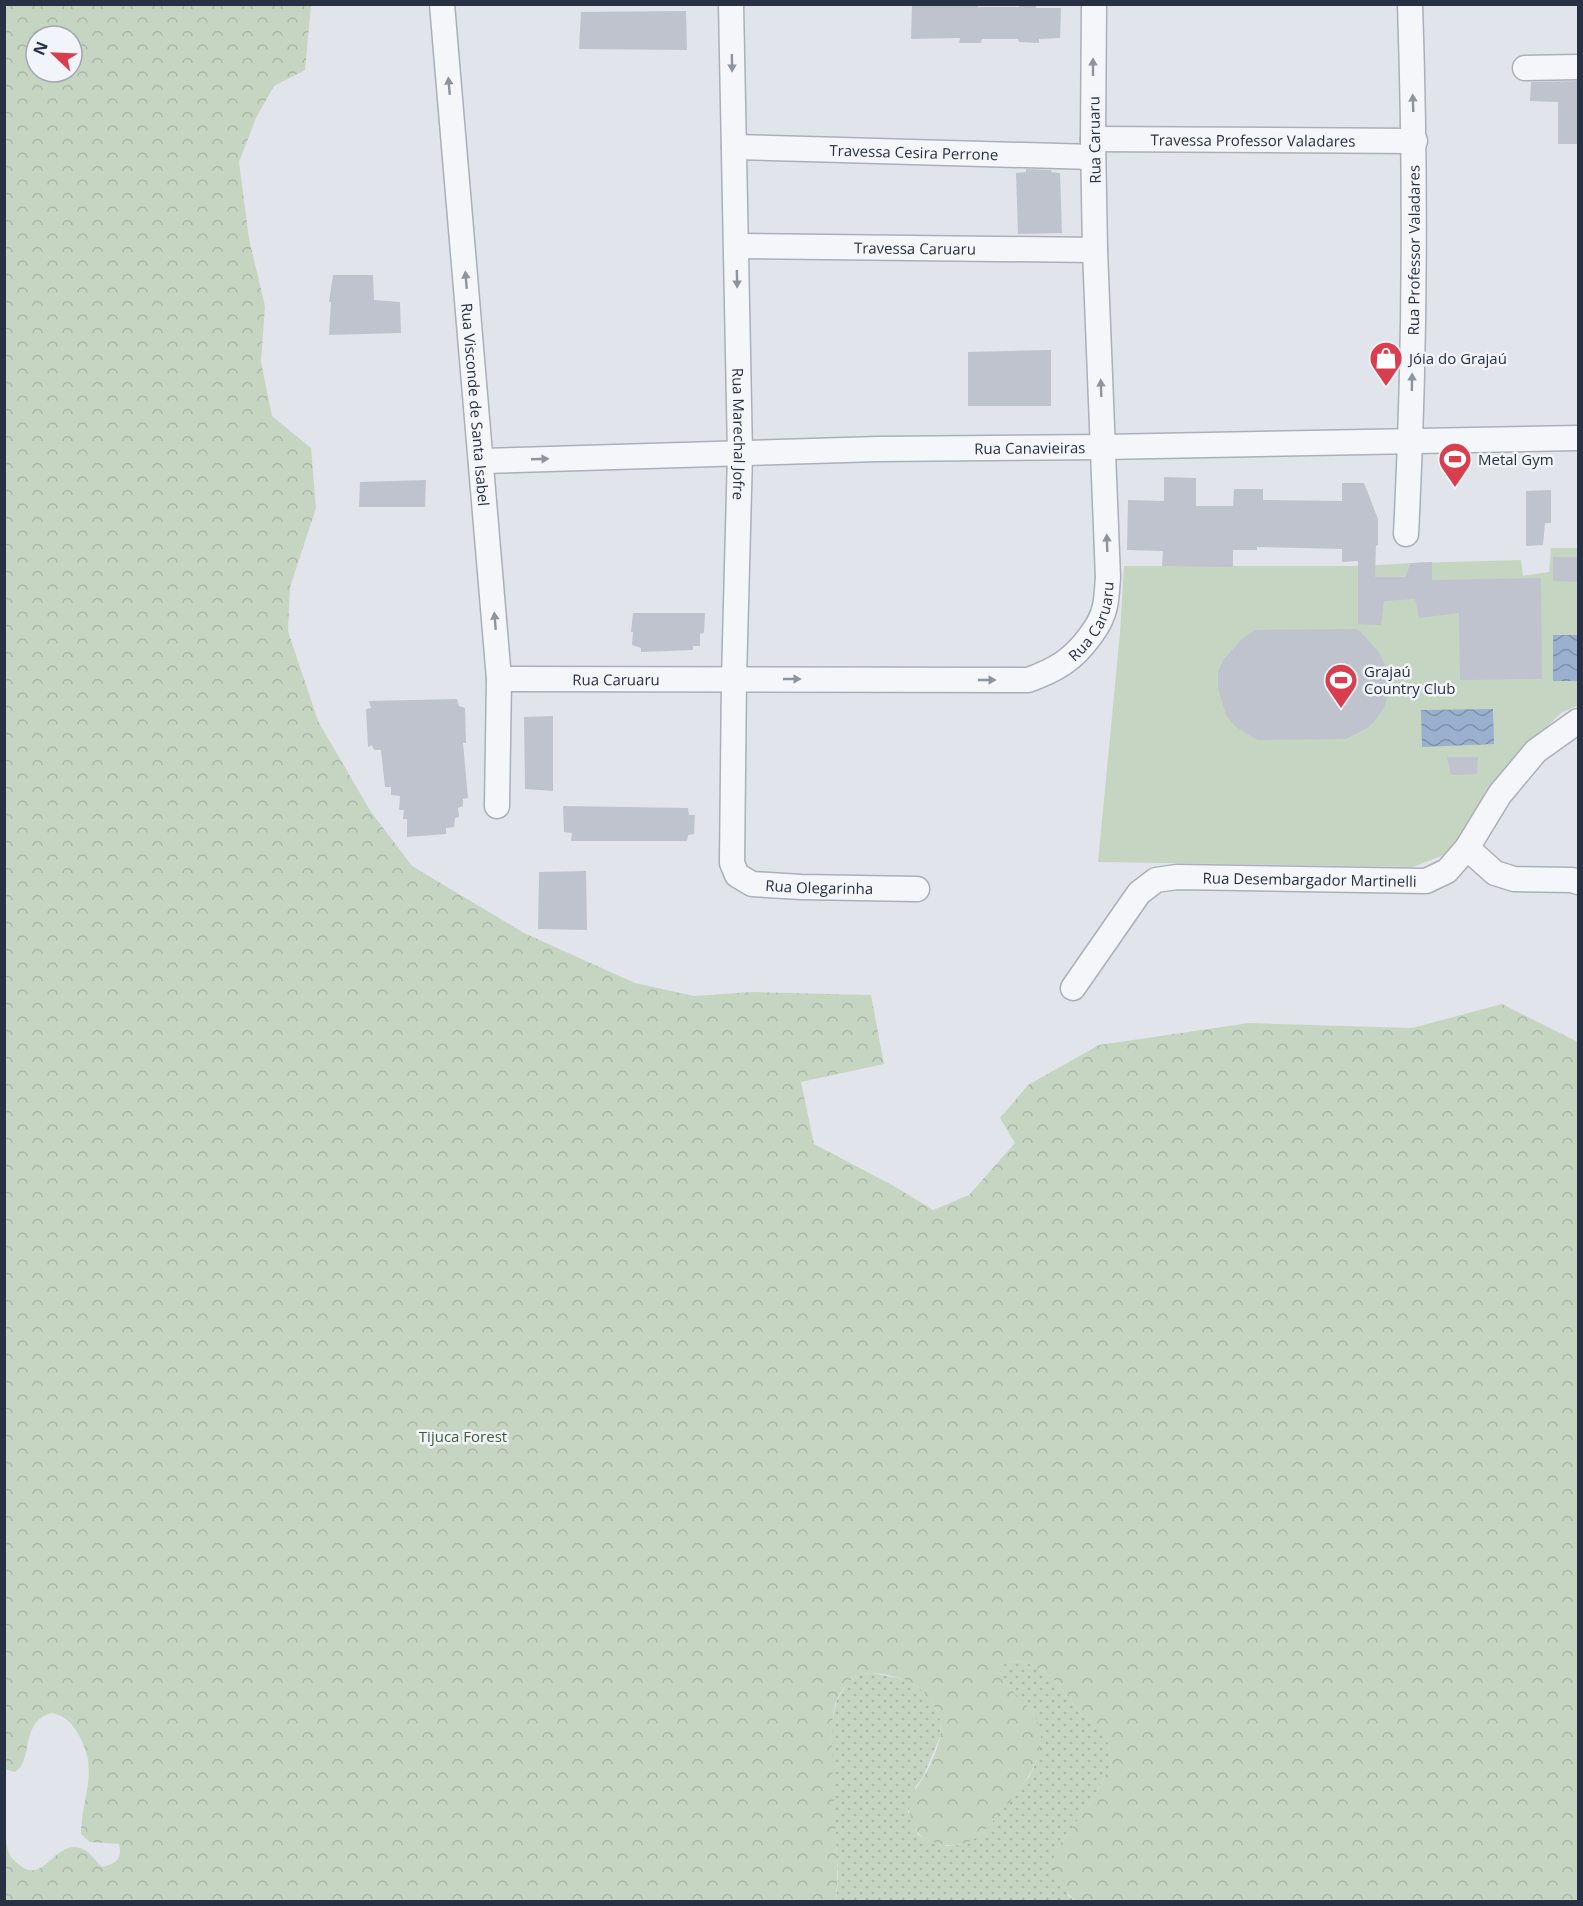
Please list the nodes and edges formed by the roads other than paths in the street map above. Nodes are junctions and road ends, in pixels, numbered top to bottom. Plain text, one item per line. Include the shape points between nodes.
1 (442, 4) edge
2 (731, 4) edge
3 (1094, 4) edge
4 (1410, 4) edge
5 (1578, 67) edge
6 (1525, 68) dead end
7 (1415, 141) junction
8 (734, 147) junction
9 (1093, 148) junction
10 (737, 246) junction
11 (1095, 250) junction
12 (1578, 438) edge
13 (1411, 441) junction
14 (1103, 447) junction
15 (741, 454) junction
16 (482, 461) junction
17 (1406, 534) dead end
18 (734, 679) junction
19 (499, 680) junction
20 (1578, 721) edge
21 (497, 806) dead end
22 (1467, 848) junction
23 (732, 863) joint
24 (1578, 882) edge
25 (917, 889) dead end
26 (1073, 988) dead end

16 -> 1 street, Rua Visconde de Santa Isabel
2 -> 8 street, Rua Marechal Jofre
9 -> 3 street, Rua Caruaru
7 -> 4 street, Rua Professor Valadares
5 - 6 street
7 - 9 street, Travessa Professor Valadares
13 -> 7 street, Rua Professor Valadares
8 - 9 street, Travessa Cesira Perrone
8 - 10 street, Rua Marechal Jofre
9 - 11 street, Rua Caruaru
10 - 11 street, Travessa Caruaru
10 -> 15 street, Rua Marechal Jofre
14 -> 11 street, Rua Caruaru
12 - 13 street, Rua Canavieiras
13 - 14 street, Rua Canavieiras
13 - 17 street, Rua Professor Valadares
14 - 15 street, Rua Canavieiras
18 -> 14 street, Rua Caruaru via 1028,680 1065,663 1097,627 1105,608 1108,578
16 -> 15 street, Rua Canavieiras
15 - 18 street, Rua Marechal Jofre
19 -> 16 street, Rua Visconde de Santa Isabel
18 - 19 street, Rua Caruaru
18 - 23 street, Rua Marechal Jofre
19 - 21 street, Rua Visconde de Santa Isabel
20 - 22 street, Rua Desembargador Martinelli via 1536,751 1500,794
22 - 24 street via 1494,873 1515,879
22 - 26 street, Rua Desembargador Martinelli via 1447,871 1426,881 1177,877 1156,880 1139,893
23 - 25 street, Rua Olegarinha via 738,875 752,884

